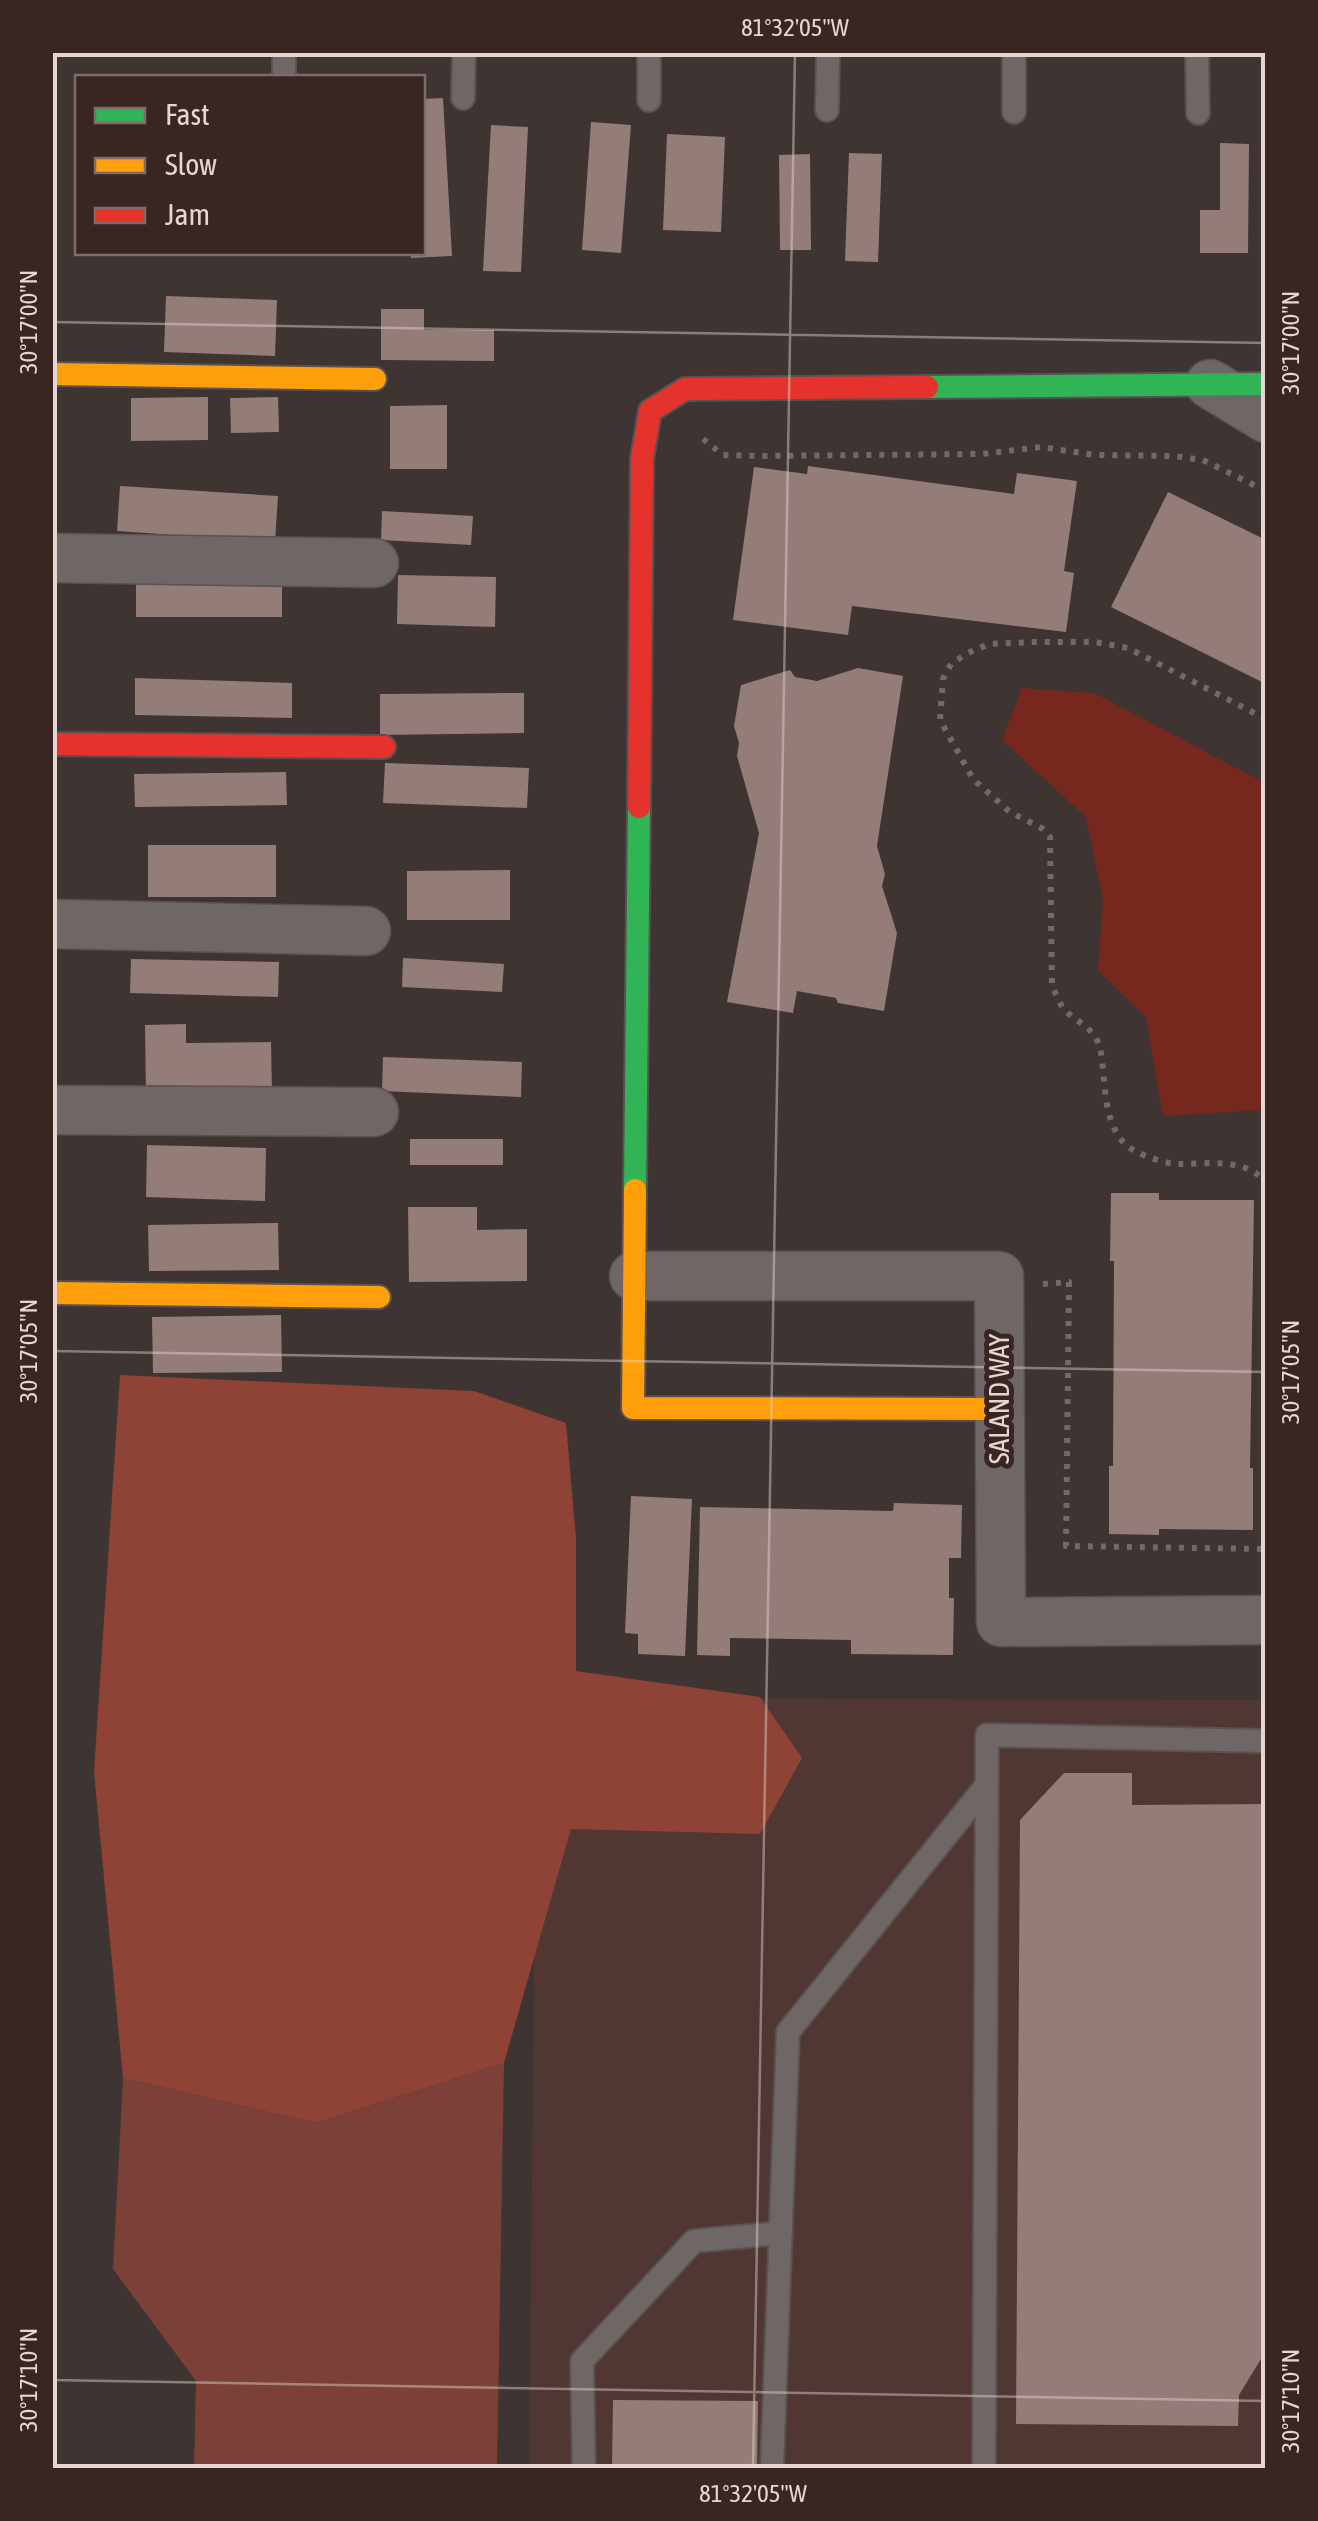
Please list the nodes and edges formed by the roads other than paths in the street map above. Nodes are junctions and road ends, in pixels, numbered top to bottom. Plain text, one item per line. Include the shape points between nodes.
1 (464, 52) edge
2 (649, 52) edge
3 (828, 52) edge
4 (1014, 52) edge
5 (1197, 52) edge
6 (463, 98) dead end
7 (649, 100) dead end
8 (826, 110) dead end
9 (1014, 112) dead end
10 (1198, 113) dead end
11 (52, 374) edge
12 (376, 379) dead end
13 (1210, 384) junction
14 (1266, 384) edge
15 (1266, 418) edge
16 (52, 558) edge
17 (374, 563) dead end
18 (52, 744) edge
19 (384, 747) dead end
20 (52, 924) edge
21 (366, 931) dead end
22 (52, 1110) edge
23 (374, 1112) dead end
24 (634, 1276) junction
25 (52, 1293) edge
26 (379, 1297) dead end
27 (1000, 1410) junction
28 (1266, 1620) edge
29 (1266, 1740) edge
30 (986, 1786) junction
31 (781, 2233) junction
32 (584, 2468) edge
33 (772, 2468) edge
34 (984, 2468) edge

1 - 6 lane
2 - 7 lane
3 - 8 lane
4 - 9 lane
5 - 10 lane
11 - 12 street
13 - 14 street
13 - 15 street
13 - 24 street via 685,389 650,411 642,459
16 - 17 street
18 - 19 street
20 - 21 street
22 - 23 street
24 - 27 street via 634,1408
24 - 27 street, SALAND WAY via 998,1276
25 - 26 street
27 - 28 street, SALAND WAY via 1001,1622
29 - 30 lane via 987,1736
30 - 31 lane via 788,2032
30 - 34 lane
31 - 32 lane via 694,2241 582,2361
31 - 33 lane

